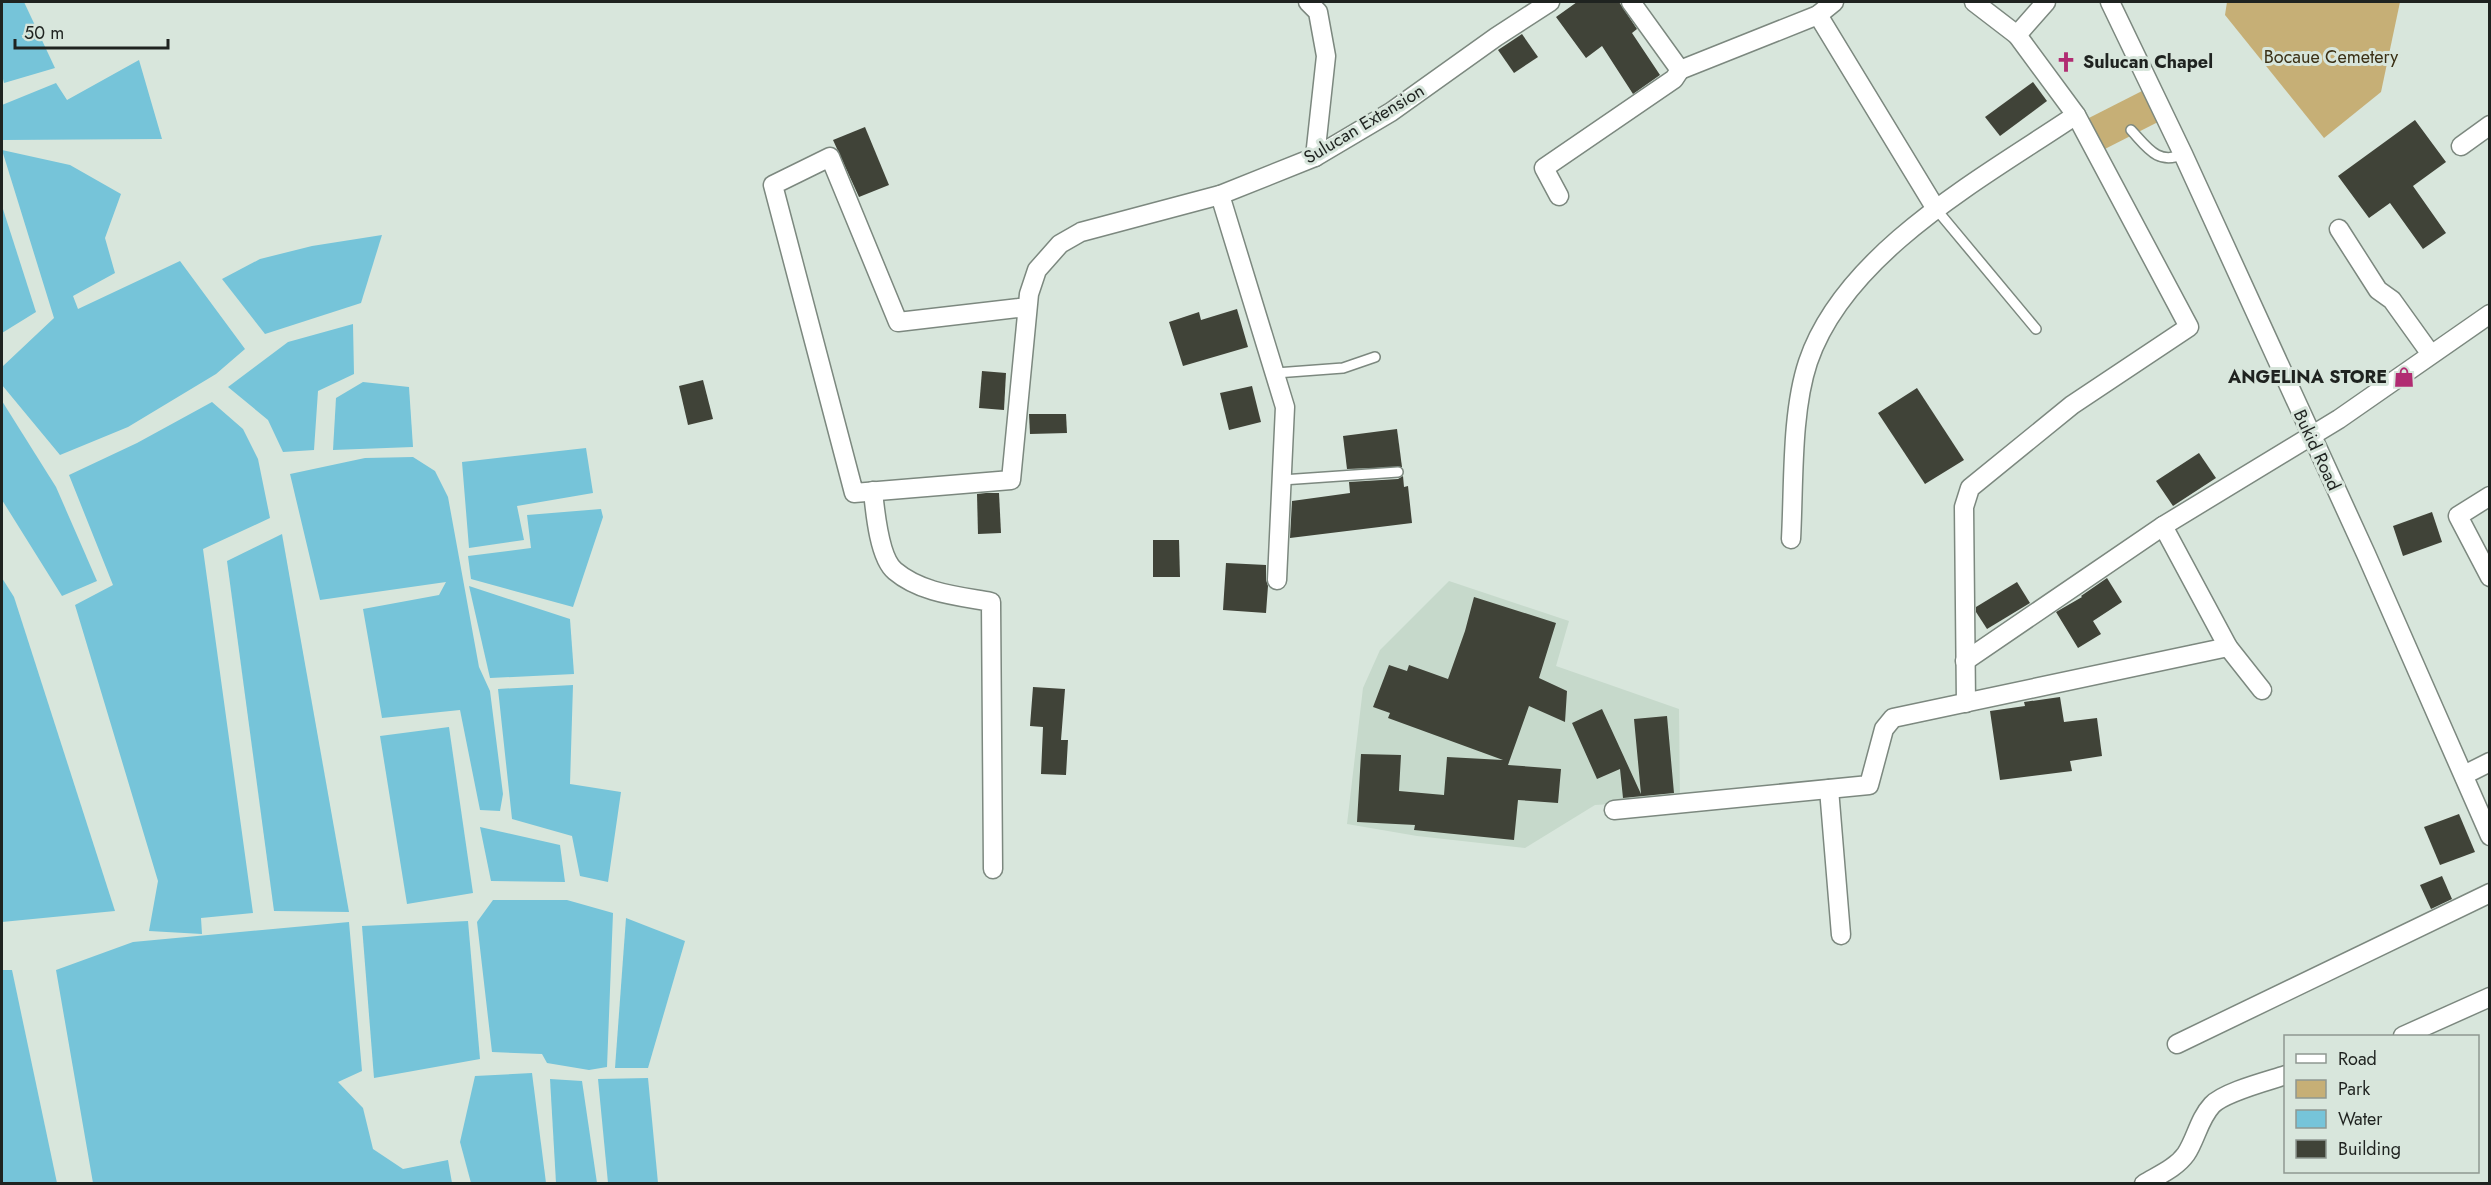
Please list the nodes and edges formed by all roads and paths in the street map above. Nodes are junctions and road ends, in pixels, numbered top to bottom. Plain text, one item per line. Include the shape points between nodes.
1 (1308, 2) edge
2 (1550, 2) edge
3 (1631, 2) edge
4 (1834, 2) edge
5 (1974, 2) edge
6 (2046, 2) edge
7 (2110, 2) edge
8 (1818, 15) junction
9 (2017, 35) junction
10 (1680, 70) junction
11 (2076, 115) junction
12 (2490, 125) edge
13 (2131, 130) dead end
14 (2461, 146) dead end
15 (2183, 154) junction
16 (1315, 157) junction
17 (1220, 195) junction
18 (1559, 196) dead end
19 (1936, 209) junction
20 (2339, 229) dead end
21 (1027, 307) junction
22 (2490, 314) edge
23 (2036, 329) dead end
24 (2430, 353) junction
25 (1375, 357) dead end
26 (1276, 373) junction
27 (2314, 433) junction
28 (1398, 472) dead end
29 (1282, 480) junction
30 (873, 491) junction
31 (2490, 496) edge
32 (2163, 526) junction
33 (1791, 538) dead end
34 (2490, 577) edge
35 (1278, 580) dead end
36 (2228, 647) junction
37 (1965, 661) junction
38 (2262, 690) dead end
39 (1966, 703) junction
40 (2477, 768) edge
41 (1830, 789) junction
42 (1614, 810) dead end
43 (2490, 836) edge
44 (993, 869) dead end
45 (2490, 893) edge
46 (1841, 935) dead end
47 (2490, 997) edge
48 (2405, 1035) edge
49 (2177, 1044) dead end
50 (2284, 1076) edge
51 (2144, 1184) edge

1 - 16 street via 1318,12 1326,56
2 - 16 street, Sulucan Extension via 1391,112
3 - 10 street
4 - 8 street
5 - 9 street
6 - 9 street
7 - 15 street, Bukid Road
8 - 10 street
8 - 19 street
9 - 11 street
10 - 18 street via 1674,79 1544,168
11 - 19 street
11 - 37 street via 2189,327 2072,405 1970,488 1964,507
12 - 14 street
13 - 15 lane via 2165,159
15 - 27 street, Bukid Road
16 - 17 street, Sulucan Extension
17 - 21 street, Sulucan Extension via 1072,237 1060,244 1037,270
17 - 26 street
19 - 23 lane
19 - 33 street via 1861,273 1831,313 1808,362 1797,414
20 - 24 street via 2378,290 2392,300
21 - 30 street, Sulucan Extension via 1011,480
21 - 30 street via 898,322 830,157 773,185 854,493
22 - 24 street
24 - 27 street
25 - 26 lane via 1343,368
26 - 29 street via 1285,407
27 - 32 street
27 - 40 street, Bukid Road via 2366,554
28 - 29 lane
29 - 35 street
30 - 44 street via 878,535 893,570 933,591 991,602
31 - 34 street via 2458,516
32 - 36 street
32 - 37 street
36 - 38 street
36 - 39 street
37 - 39 street
39 - 41 street via 1893,718 1884,729 1869,785
40 - 43 street, Bukid Road
41 - 42 street
41 - 46 street
45 - 49 street
47 - 48 street
50 - 51 street via 2213,1104 2178,1164

